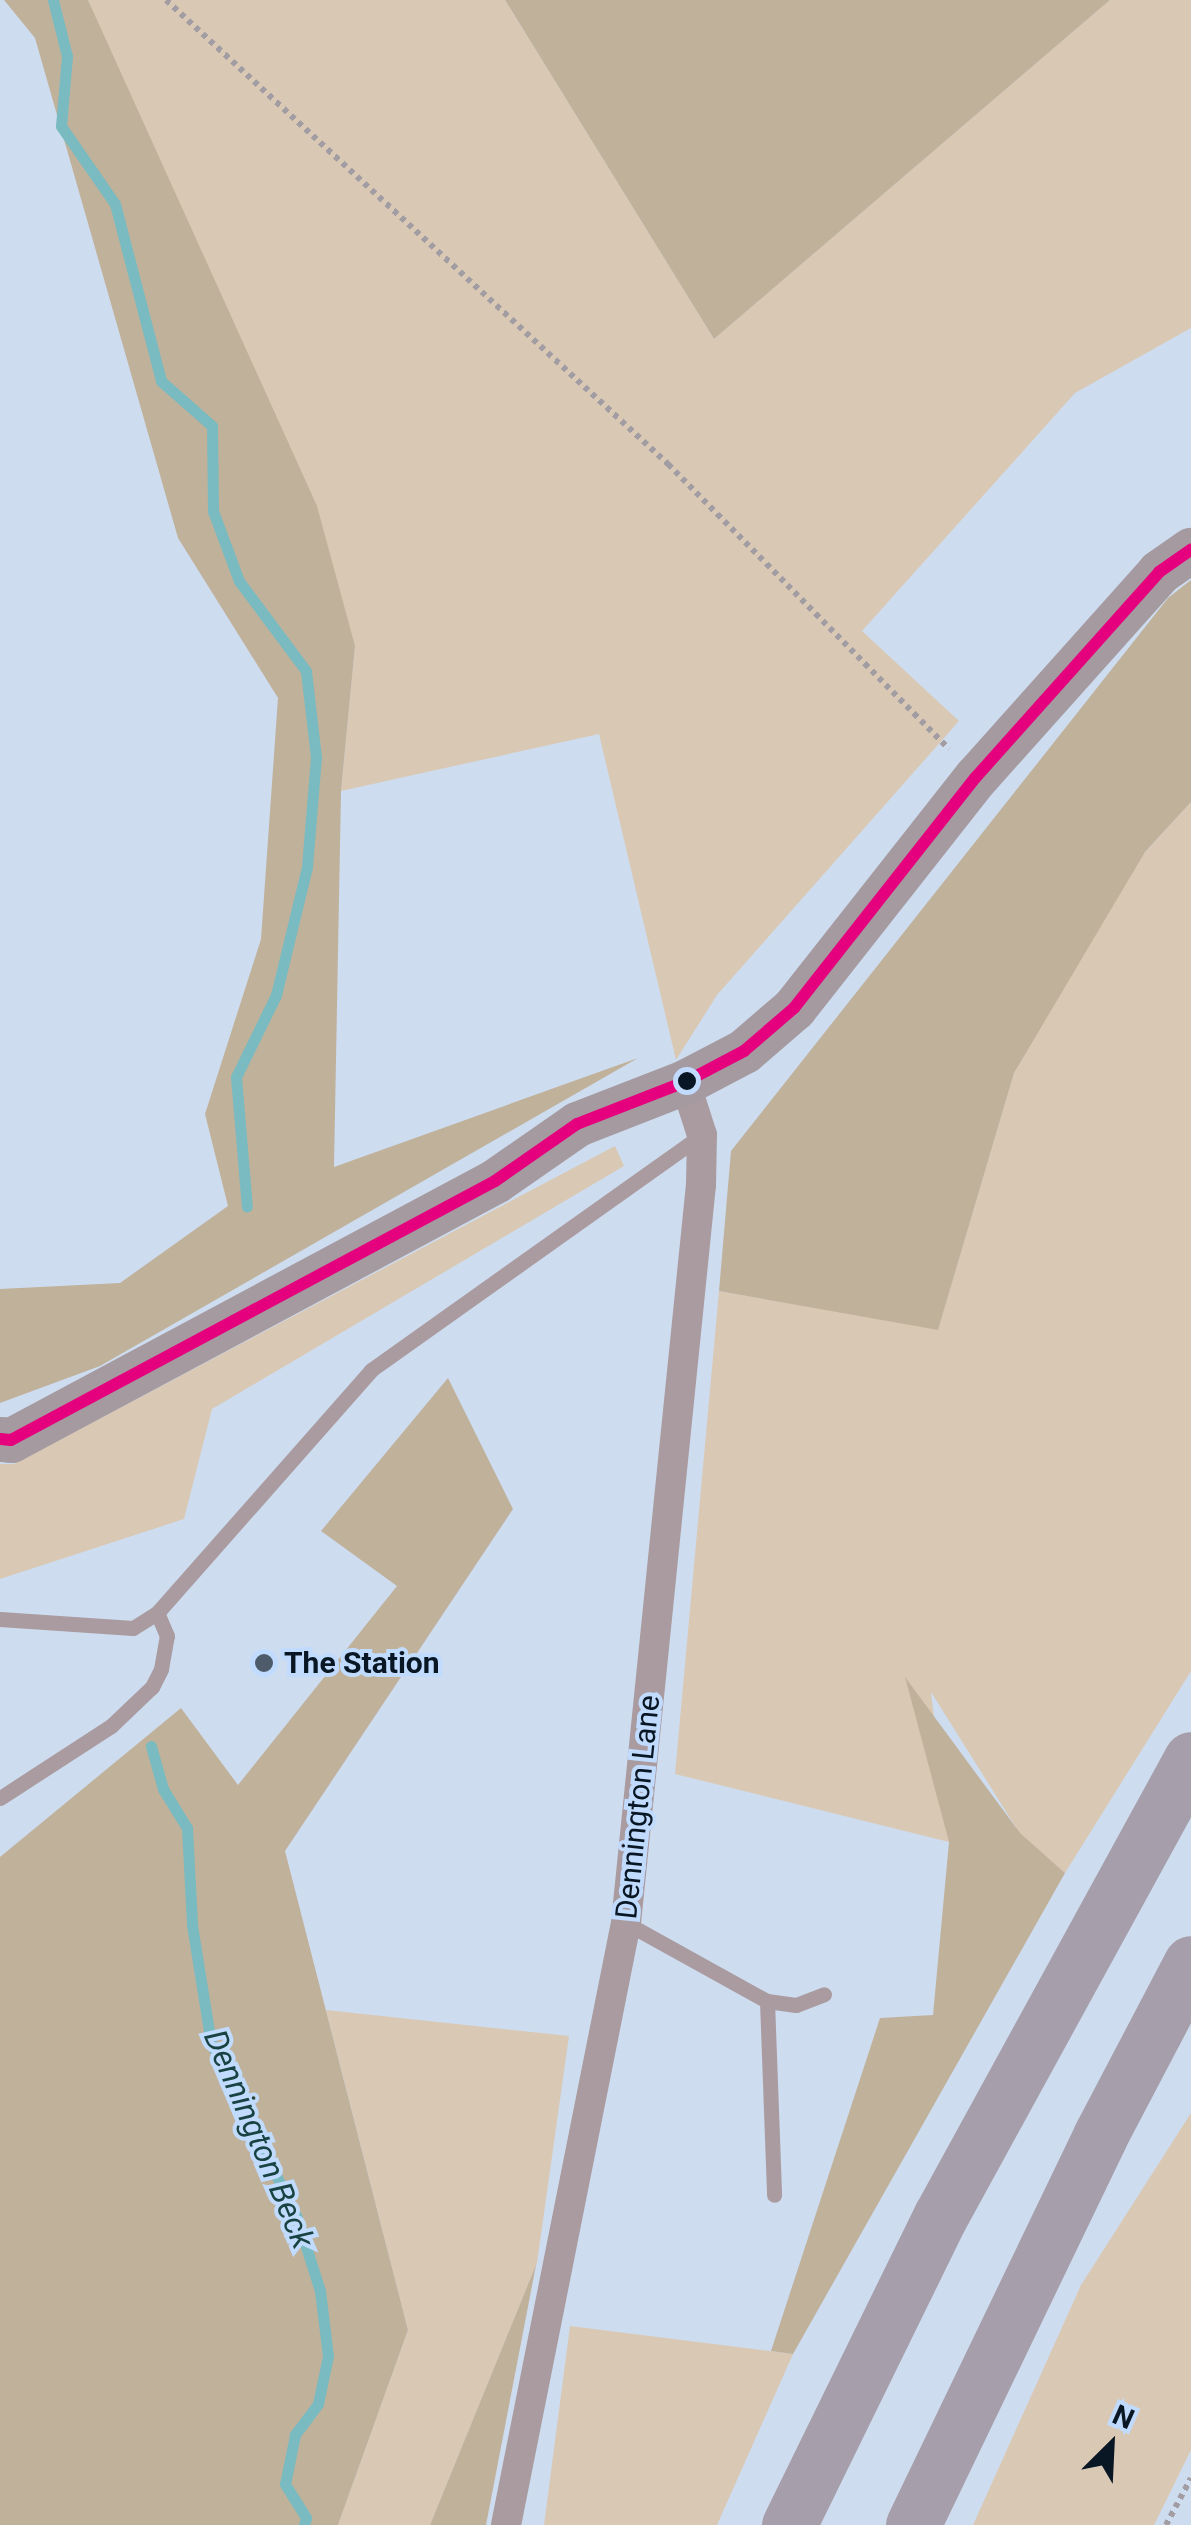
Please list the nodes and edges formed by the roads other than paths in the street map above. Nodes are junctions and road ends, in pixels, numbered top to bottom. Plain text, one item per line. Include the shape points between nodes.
1 (1191, 550) edge
2 (685, 1082) junction
3 (702, 1135) junction
4 (0, 1439) edge
5 (157, 1613) junction
6 (0, 1619) edge
7 (1191, 1759) edge
8 (0, 1798) edge
9 (626, 1923) junction
10 (1191, 1964) edge
11 (824, 1994) dead end
12 (767, 2002) junction
13 (774, 2196) dead end
14 (506, 2525) edge
15 (789, 2525) edge
16 (912, 2525) edge

1 - 2 street via 1159,572 976,777 794,1008 744,1050
2 - 3 street, Dennington Lane
2 - 4 street via 578,1124 495,1181 12,1440
3 - 5 lane via 371,1370
3 - 9 street, Dennington Lane
5 - 6 lane via 134,1628
5 - 8 lane via 167,1636 152,1687 111,1726
7 - 15 highway via 940,2216
9 - 12 lane
9 - 14 street, Dennington Lane
10 - 16 highway
11 - 12 lane via 796,2005
12 - 13 lane

